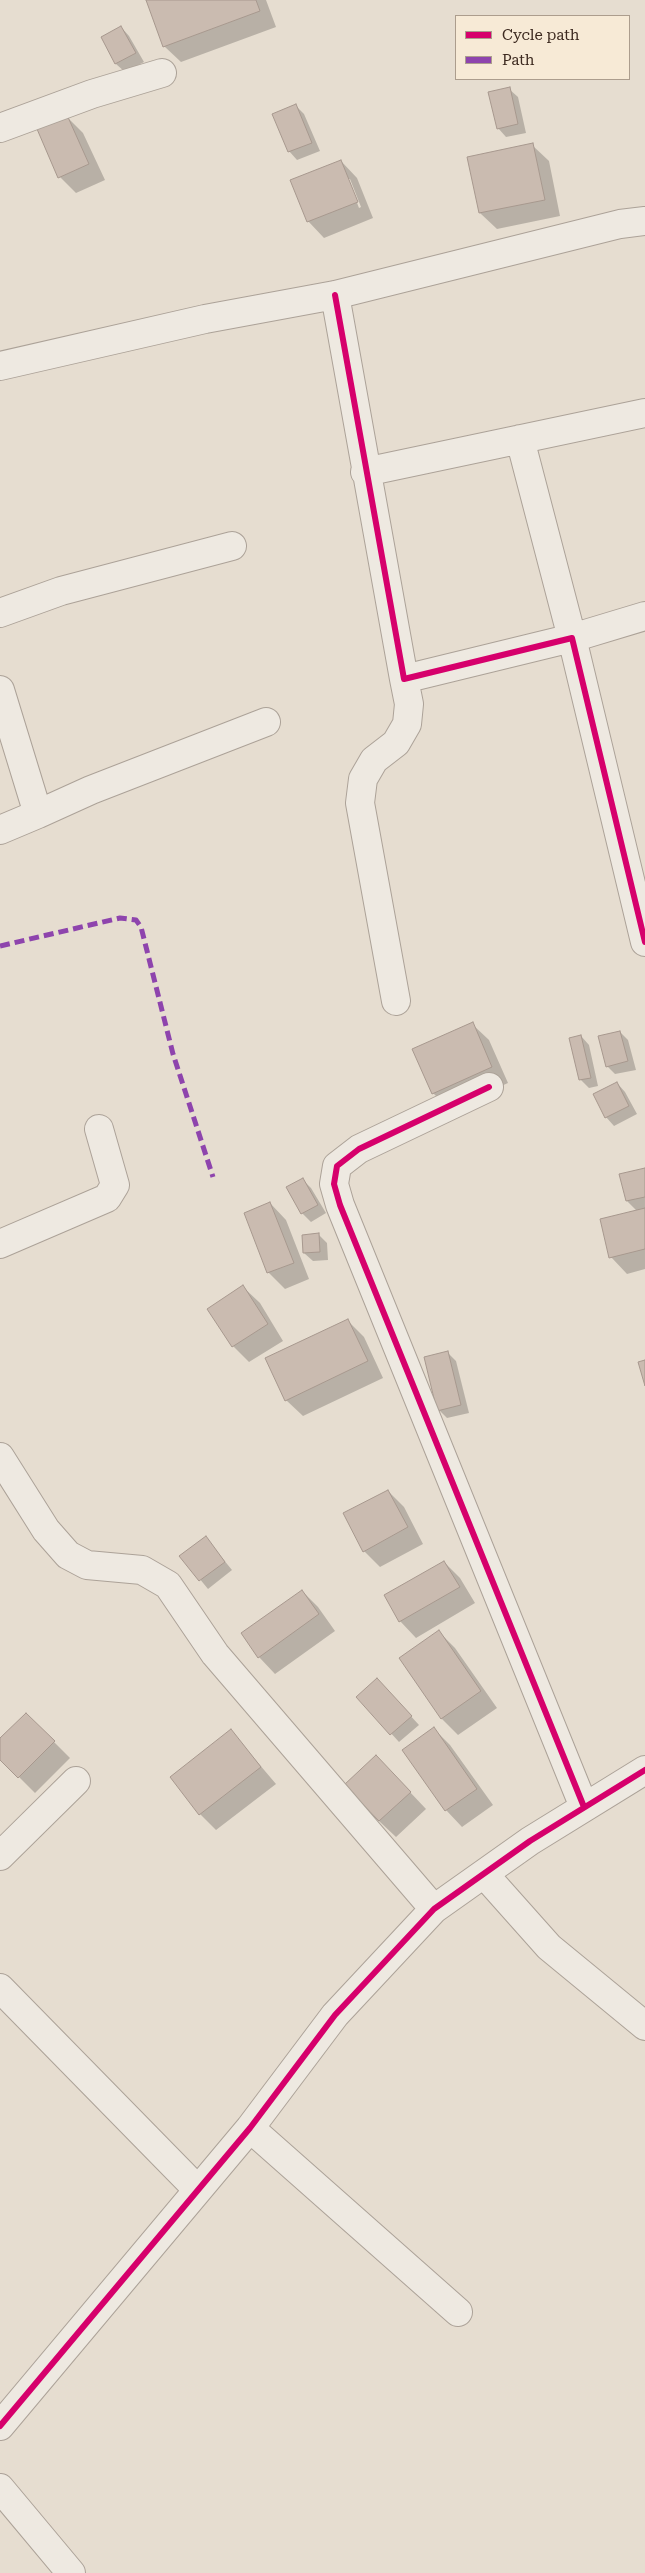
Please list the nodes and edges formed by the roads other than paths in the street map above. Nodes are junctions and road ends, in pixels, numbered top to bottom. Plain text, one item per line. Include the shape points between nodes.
1 (162, 73) dead end
2 (0, 128) edge
3 (645, 221) edge
4 (335, 295) junction
5 (0, 366) edge
6 (645, 413) edge
7 (520, 439) junction
8 (365, 472) junction
9 (232, 546) dead end
10 (0, 613) edge
11 (645, 616) edge
12 (572, 638) junction
13 (404, 679) junction
14 (0, 690) edge
15 (266, 722) dead end
16 (38, 814) junction
17 (0, 830) edge
18 (645, 942) edge
19 (396, 1001) dead end
20 (489, 1087) dead end
21 (99, 1129) dead end
22 (0, 1244) edge
23 (0, 1457) edge
24 (645, 1770) edge
25 (76, 1780) dead end
26 (584, 1807) junction
27 (0, 1856) edge
28 (484, 1874) junction
29 (434, 1908) junction
30 (0, 1988) edge
31 (645, 2026) edge
32 (250, 2128) junction
33 (197, 2189) junction
34 (458, 2312) dead end
35 (0, 2426) edge
36 (0, 2488) edge
37 (71, 2573) edge

1 - 2 street via 92,94
3 - 4 street via 620,224
4 - 5 street
4 - 8 street
6 - 7 street
7 - 8 street
7 - 12 street
8 - 13 street
9 - 10 street via 61,591
11 - 12 street
12 - 13 street
12 - 18 street
13 - 19 street via 410,704 407,724 396,743 374,760 363,779 360,803
14 - 16 street
15 - 16 street
16 - 17 street
20 - 26 street via 359,1149 337,1166 334,1184
21 - 22 street via 116,1185 107,1198
23 - 29 street via 46,1530 68,1555 87,1565 142,1570 168,1585 215,1654
24 - 26 street
25 - 27 street
26 - 28 street
28 - 29 street
28 - 31 street via 549,1947
29 - 32 street via 334,2015
30 - 33 street
32 - 33 street
32 - 34 street
33 - 35 street
36 - 37 street

